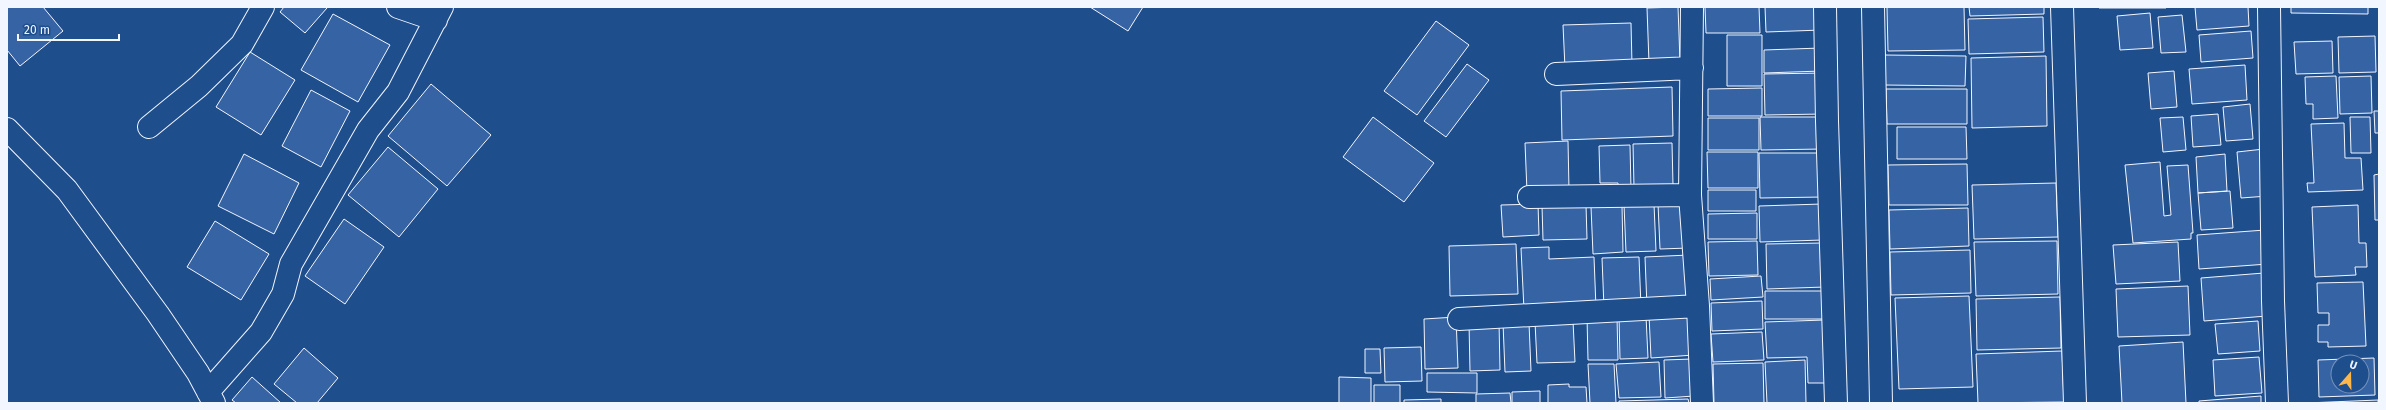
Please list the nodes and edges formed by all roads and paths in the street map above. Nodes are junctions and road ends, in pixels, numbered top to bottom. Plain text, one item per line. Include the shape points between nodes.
1 (263, 7) edge
2 (398, 7) edge
3 (1692, 7) edge
4 (1825, 7) edge
5 (1873, 7) edge
6 (2062, 7) edge
7 (2269, 7) edge
8 (439, 13) edge
9 (1692, 68) junction
10 (1556, 74) dead end
11 (149, 127) dead end
12 (7, 129) edge
13 (1690, 195) junction
14 (1529, 197) dead end
15 (1698, 306) junction
16 (1459, 319) dead end
17 (211, 398) edge
18 (1702, 403) edge
19 (1836, 403) edge
20 (1881, 403) edge
21 (2074, 403) edge
22 (2277, 403) edge

1 - 11 street via 242,44 199,86
2 - 8 street
3 - 9 street
4 - 19 street via 1826,122
5 - 20 street
6 - 21 street
7 - 22 street
8 - 17 street via 398,92 368,130 291,264 283,294 261,332
9 - 10 street
9 - 13 street
12 - 17 street via 67,190 158,314 198,373
13 - 14 street
13 - 15 street
15 - 16 street
15 - 18 street

